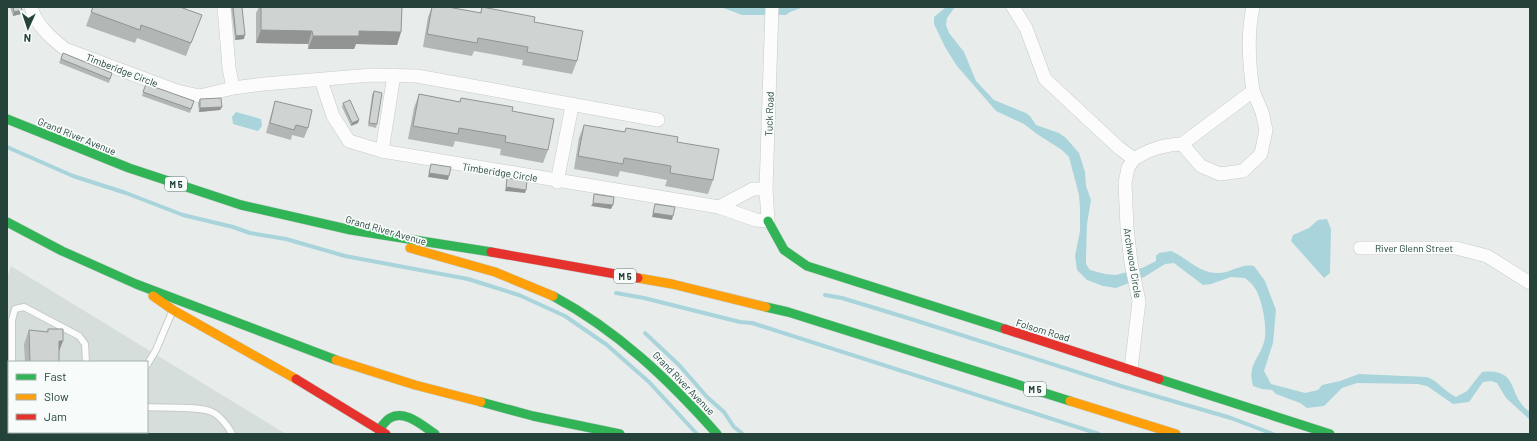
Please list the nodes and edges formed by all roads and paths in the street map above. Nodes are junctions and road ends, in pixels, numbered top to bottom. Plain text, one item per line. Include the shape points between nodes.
1 (31, 7) edge
2 (224, 7) edge
3 (772, 7) edge
4 (1013, 7) edge
5 (1253, 7) edge
6 (394, 76) junction
7 (321, 80) junction
8 (233, 88) junction
9 (1253, 91) junction
10 (572, 106) junction
11 (7, 120) edge
12 (658, 120) dead end
13 (1182, 144) junction
14 (382, 151) junction
15 (1134, 159) junction
16 (557, 182) junction
17 (766, 190) junction
18 (719, 207) junction
19 (768, 221) junction
20 (7, 222) edge
21 (351, 230) junction
22 (1360, 248) dead end
23 (1530, 283) edge
24 (136, 284) junction
25 (173, 310) junction
26 (12, 361) edge
27 (86, 361) edge
28 (148, 363) edge
29 (1131, 369) junction
30 (148, 407) edge
31 (381, 433) edge
32 (232, 434) edge
33 (435, 434) edge
34 (620, 434) edge
35 (717, 434) edge
36 (1176, 434) edge
37 (1330, 434) edge

1 - 8 street, Timberidge Circle via 34,16 49,36 65,48 177,91 200,96
2 - 8 street
3 - 17 street, Tuck Road
4 - 15 street via 1026,28 1046,79
5 - 9 street via 1250,41
6 - 7 street, Timberidge Circle via 372,75
6 - 10 street, Timberidge Circle via 417,76
6 - 14 street
7 - 8 street, Timberidge Circle
7 - 14 street, Timberidge Circle via 333,116 349,141
9 - 13 street
9 - 13 street via 1266,130 1261,154 1244,171 1220,174 1202,166
10 - 12 street, Timberidge Circle
10 - 16 street
11 - 21 main road, Grand River Avenue / M 5 via 129,168 241,205
13 - 15 street via 1149,150
14 - 16 street, Timberidge Circle
15 - 29 street, Archwood Circle via 1128,168 1125,183 1131,263 1139,301
16 - 18 street, Timberidge Circle
17 - 18 street via 753,189
17 - 19 street, Tuck Road
18 - 19 street, Timberidge Circle via 756,220
19 - 29 main road, Folsom Road via 784,250 807,266
20 - 24 main road via 62,251
21 - 35 main road, Grand River Avenue via 478,266 551,294 616,334 672,384
21 - 36 main road, M 5 via 672,284 780,310
22 - 23 street, River Glenn Street via 1456,248 1487,256
24 - 25 main road
24 - 34 main road via 333,359 415,385 533,416
25 - 28 lane
25 - 31 main road via 312,388
26 - 27 lane via 12,320 15,309 24,307 79,336 85,344
29 - 37 main road, Folsom Road
30 - 32 lane via 212,412
31 - 33 main road via 390,418 400,415

